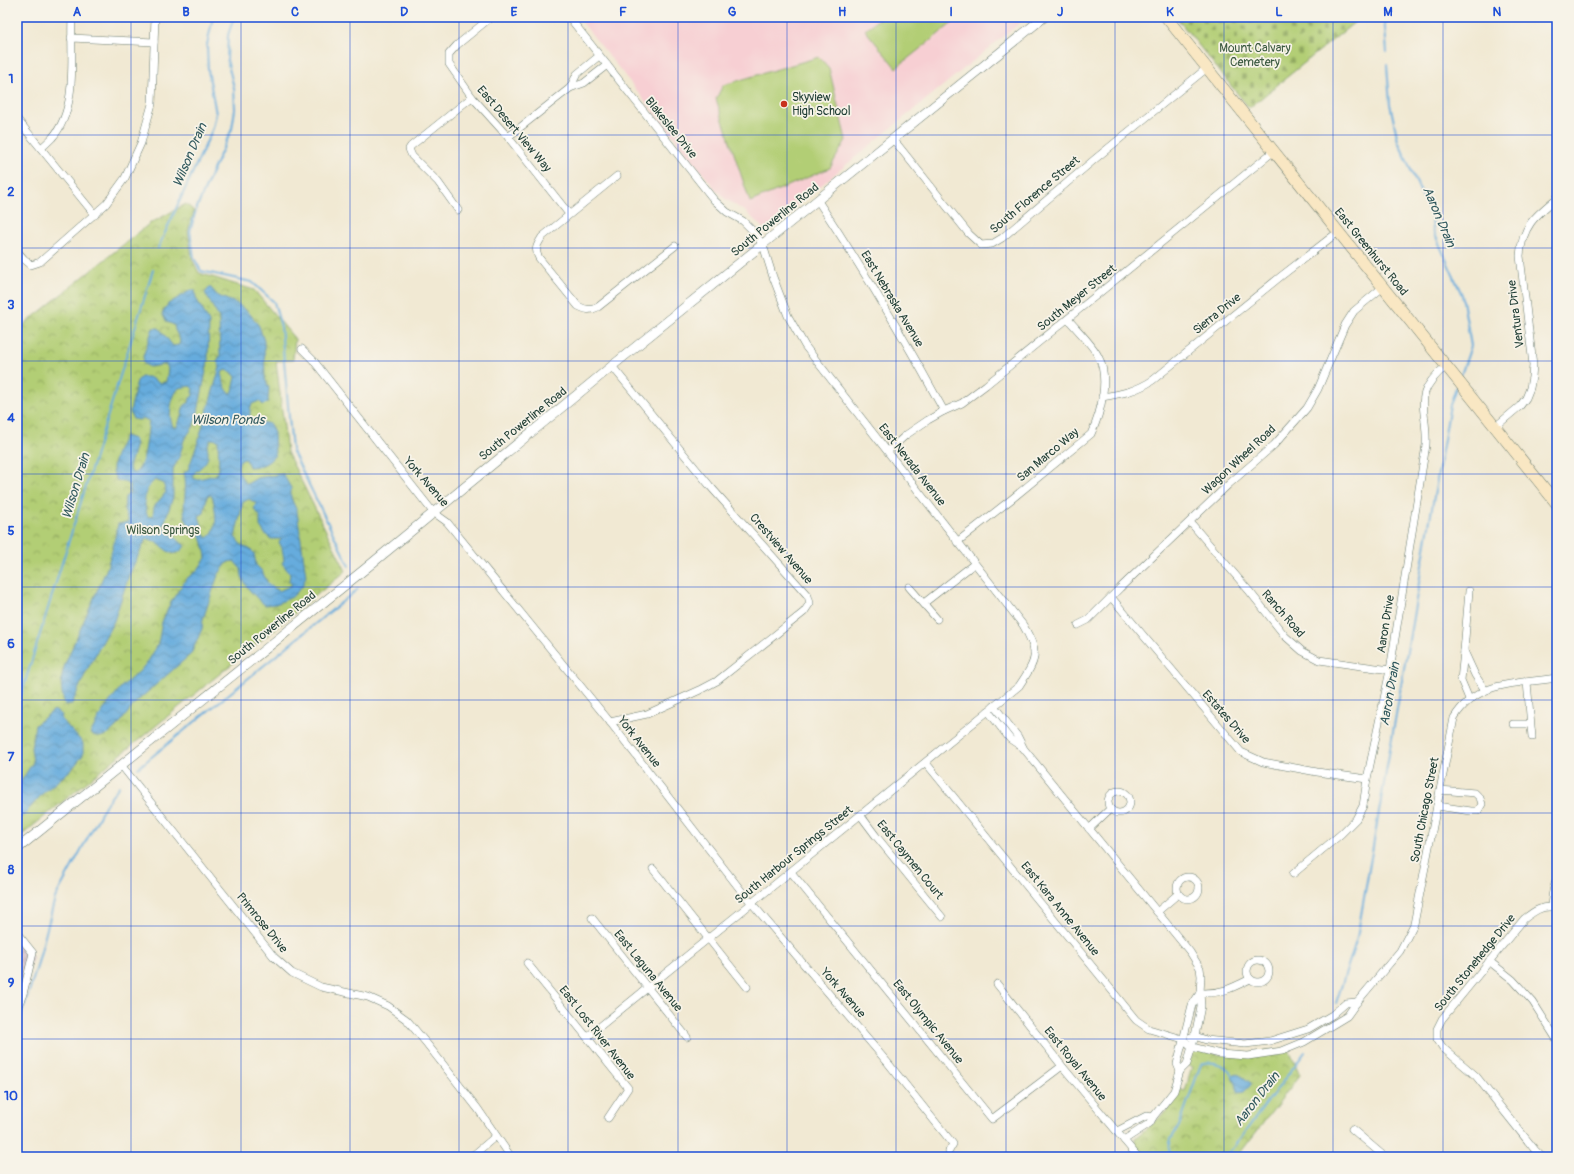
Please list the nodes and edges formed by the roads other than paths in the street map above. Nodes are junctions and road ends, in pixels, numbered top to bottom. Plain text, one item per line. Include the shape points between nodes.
1 (72, 17) edge
2 (155, 17) edge
3 (569, 17) edge
4 (1044, 17) edge
5 (1166, 17) edge
6 (490, 18) dead end
7 (71, 38) junction
8 (154, 42) junction
9 (600, 56) junction
10 (607, 65) junction
11 (1207, 68) junction
12 (570, 88) junction
13 (472, 97) junction
14 (17, 119) edge
15 (508, 137) junction
16 (893, 139) junction
17 (41, 148) junction
18 (1274, 151) junction
19 (617, 176) dead end
20 (1557, 198) edge
21 (818, 201) junction
22 (458, 210) dead end
23 (569, 214) junction
24 (95, 215) junction
25 (1338, 232) junction
26 (763, 245) junction
27 (675, 246) dead end
28 (17, 251) edge
29 (1383, 287) junction
30 (1068, 319) junction
31 (302, 348) dead end
32 (612, 366) junction
33 (1446, 366) junction
34 (1102, 397) junction
35 (944, 411) junction
36 (1495, 426) junction
37 (888, 451) junction
38 (1557, 504) edge
39 (433, 512) junction
40 (1190, 522) junction
41 (957, 542) junction
42 (974, 564) junction
43 (909, 587) dead end
44 (1469, 591) dead end
45 (1111, 597) junction
46 (924, 603) junction
47 (937, 619) dead end
48 (1078, 625) dead end
49 (1464, 651) junction
50 (1390, 670) junction
51 (1557, 678) edge
52 (1527, 682) junction
53 (1014, 690) joint
54 (1485, 690) junction
55 (1469, 699) junction
56 (994, 706) junction
57 (988, 711) junction
58 (610, 722) junction
59 (1513, 724) dead end
60 (1530, 724) junction
61 (1532, 737) dead end
62 (1024, 749) junction
63 (926, 762) junction
64 (121, 765) junction
65 (1367, 778) junction
66 (1440, 790) junction
67 (1437, 806) junction
68 (1110, 809) dead end
69 (861, 816) junction
70 (1089, 829) junction
71 (17, 849) edge
72 (653, 869) dead end
73 (791, 872) junction
74 (1293, 874) dead end
75 (1557, 880) edge
76 (1178, 894) dead end
77 (752, 904) junction
78 (1554, 908) edge
79 (1157, 912) junction
80 (942, 917) dead end
81 (592, 918) dead end
82 (17, 933) edge
83 (708, 939) junction
84 (1489, 961) junction
85 (527, 963) dead end
86 (1250, 979) dead end
87 (997, 984) dead end
88 (747, 987) dead end
89 (648, 988) junction
90 (1200, 993) junction
91 (1357, 1002) junction
92 (17, 1008) edge
93 (1195, 1036) junction
94 (587, 1037) junction
95 (687, 1037) dead end
96 (1183, 1039) junction
97 (1557, 1040) edge
98 (1192, 1047) junction
99 (1062, 1066) junction
100 (1180, 1071) junction
101 (1153, 1117) junction
102 (608, 1118) dead end
103 (1352, 1129) dead end
104 (1117, 1131) junction
105 (496, 1136) junction
106 (1124, 1140) junction
107 (949, 1151) dead end
108 (471, 1157) edge
109 (511, 1157) edge
110 (1138, 1157) edge
111 (1385, 1157) edge
112 (1542, 1157) edge

1 - 7 street
2 - 8 street
3 - 9 street, Blakeslee Drive
4 - 16 street, South Powerline Road
5 - 11 main road, East Greenhurst Road
6 - 13 street, East Desert View Way via 449,54 449,64
7 - 8 street
7 - 17 street via 72,78 69,103 53,137
8 - 24 street via 152,104 141,143 125,178
9 - 10 street, Blakeslee Drive
9 - 12 street via 578,74
10 - 12 street via 584,82
10 - 26 street, Blakeslee Drive via 714,200 727,212 743,221
11 - 16 street, South Florence Street via 992,244 981,244 968,234
11 - 18 main road, East Greenhurst Road
12 - 15 street
13 - 15 street, East Desert View Way
13 - 22 street via 409,149 412,156 438,182
14 - 17 street
15 - 23 street, East Desert View Way
16 - 21 street, South Powerline Road
17 - 24 street
18 - 25 main road, East Greenhurst Road
18 - 30 street, South Meyer Street
19 - 23 street
20 - 36 street, Ventura Drive via 1532,220 1521,243 1520,256 1533,365 1530,388 1520,406
21 - 26 street, South Powerline Road
21 - 35 street, East Nebraska Avenue via 910,349
23 - 27 street via 542,236 536,245 536,252 578,306 584,310 592,310
24 - 28 street via 40,262 31,265
25 - 29 main road, East Greenhurst Road
25 - 34 street, Sierra Drive via 1153,380 1126,394
26 - 32 street, South Powerline Road
26 - 37 street, East Nevada Avenue via 772,277 788,316 805,346
29 - 33 main road, East Greenhurst Road
29 - 40 street, Wagon Wheel Road via 1354,311 1345,325 1318,389 1307,408 1274,445
30 - 34 street, San Marco Way via 1098,356 1103,373
30 - 35 street, South Meyer Street via 962,403
31 - 39 street, York Avenue
32 - 39 street, South Powerline Road
32 - 58 street, Crestview Avenue via 710,486 808,596 810,604 804,612 717,681 647,714
33 - 36 main road, East Greenhurst Road
33 - 50 street, Aaron Drive via 1429,383 1422,402 1427,433 1426,445
34 - 41 street, San Marco Way via 1091,434
35 - 37 street, South Meyer Street via 906,435
36 - 38 main road, East Greenhurst Road
37 - 41 street, East Nevada Avenue
39 - 58 street, York Avenue via 447,522
39 - 64 street, South Powerline Road
40 - 45 street, Wagon Wheel Road
40 - 50 street, Ranch Road via 1285,636 1302,651 1319,660
41 - 42 street, East Nevada Avenue
42 - 46 street
42 - 53 street, East Nevada Avenue via 1023,625 1032,641 1033,666
43 - 46 street
44 - 49 street
45 - 48 street, Wagon Wheel Road via 1088,620
45 - 65 street, Estates Drive via 1241,752 1263,762
46 - 47 street
49 - 54 street
49 - 55 street via 1460,680
50 - 65 street, Aaron Drive
51 - 52 street, South Chicago Street
52 - 54 street, South Chicago Street via 1493,686
52 - 60 street
53 - 56 street, South Harbour Springs Street
54 - 55 street, South Chicago Street
55 - 66 street, South Chicago Street via 1454,718
56 - 57 street, South Harbour Springs Street
56 - 62 street
57 - 62 street via 1010,739
57 - 63 street, South Harbour Springs Street
58 - 77 street, York Avenue
59 - 60 street
60 - 61 street
62 - 70 street
63 - 69 street, South Harbour Springs Street
63 - 96 street, East Kara Anne Avenue via 1136,1020 1149,1029
64 - 71 street, South Powerline Road
64 - 105 street, Primrose Drive via 274,957 292,973 321,987 368,997 388,1006 407,1020 478,1109
65 - 74 street, Aaron Drive via 1363,806 1356,819
66 - 67 street, South Chicago Street
66 - 67 street via 1474,793 1482,804 1478,811
67 - 91 street, South Chicago Street via 1414,924 1400,951
68 - 70 street
69 - 73 street, South Harbour Springs Street
69 - 80 street, East Caymen Court
70 - 79 street
72 - 83 street
73 - 77 street, South Harbour Springs Street
73 - 99 street, East Olympic Avenue via 992,1119
75 - 78 street, South Stonehedge Drive via 1552,894
76 - 79 street
77 - 83 street, South Harbour Springs Street
77 - 107 street, York Avenue via 888,1063 953,1144
78 - 84 street, South Stonehedge Drive via 1546,907 1534,911 1524,919
79 - 90 street via 1200,968
81 - 89 street, East Laguna Avenue
82 - 92 street via 33,953
83 - 88 street
83 - 89 street, South Harbour Springs Street
84 - 97 street via 1513,980 1533,1002
84 - 112 street, South Stonehedge Drive via 1442,1019 1437,1029 1437,1039 1443,1048 1476,1076
85 - 94 street, East Lost River Avenue
86 - 90 street via 1226,991
87 - 99 street, East Royal Avenue
89 - 94 street, South Harbour Springs Street
89 - 95 street, East Laguna Avenue
90 - 93 street
90 - 96 street via 1192,1005
91 - 93 street, South Chicago Street via 1346,1003 1308,1029 1270,1041 1245,1044 1206,1040
91 - 98 street, South Chicago Street via 1347,1016 1282,1052 1248,1056 1220,1054
93 - 96 street, South Chicago Street
93 - 98 street
94 - 102 street, East Lost River Avenue via 628,1088
96 - 98 street, East Kara Anne Avenue
96 - 100 street via 1177,1064
98 - 100 street via 1187,1064
99 - 104 street, East Royal Avenue
100 - 101 street via 1174,1091
101 - 104 street via 1146,1116
101 - 106 street via 1150,1123
103 - 111 street
104 - 106 street, East Royal Avenue
105 - 108 street
105 - 109 street, Primrose Drive
106 - 110 street, East Royal Avenue

